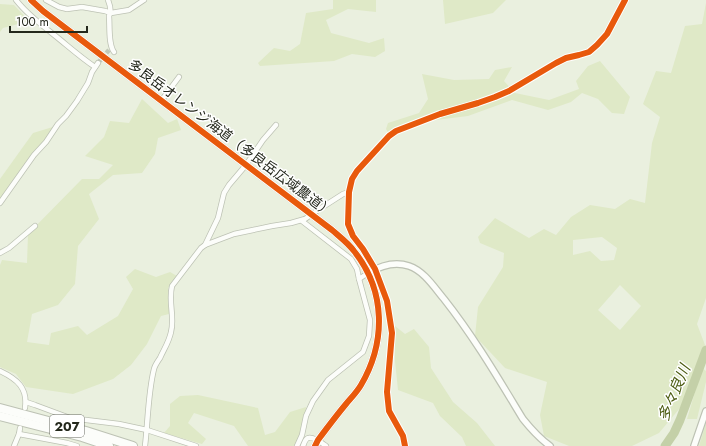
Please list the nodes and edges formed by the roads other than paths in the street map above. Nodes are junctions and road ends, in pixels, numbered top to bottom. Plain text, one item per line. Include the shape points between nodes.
1 (16, 0) edge
2 (31, 0) edge
3 (46, 0) edge
4 (108, 0) edge
5 (144, 0) edge
6 (625, 0) edge
7 (111, 13) junction
8 (111, 50) tunnel mouth
9 (179, 77) dead end
10 (161, 101) junction
11 (276, 125) dead end
12 (246, 165) junction
13 (349, 192) junction
14 (0, 203) edge
15 (303, 220) junction
16 (35, 226) dead end
17 (205, 245) junction
18 (0, 253) edge
19 (376, 269) junction
20 (368, 274) junction
21 (359, 278) junction
22 (0, 372) edge
23 (26, 402) junction
24 (0, 408) edge
25 (25, 408) dead end
26 (706, 411) edge
27 (0, 416) edge
28 (20, 428) dead end
29 (147, 430) junction
30 (19, 434) junction
31 (318, 440) junction
32 (14, 446) edge
33 (77, 446) edge
34 (109, 446) edge
35 (133, 446) edge
36 (145, 446) edge
37 (196, 446) edge
38 (297, 446) edge
39 (303, 446) edge
40 (314, 446) edge
41 (326, 446) edge
42 (405, 446) edge
43 (550, 446) edge
44 (694, 446) edge

1 - 14 street via 40,24 82,58 96,65 78,101 34,155
2 - 10 street, 多良岳オレンジ海道（多良岳広域農道）
3 - 7 street via 67,9 82,7
4 - 7 street
5 - 7 street via 129,10
6 - 13 street via 607,34 589,52 566,58 494,97 396,131 357,171
7 - 8 street
9 - 10 street
10 - 12 street, 多良岳オレンジ海道（多良岳広域農道）
11 - 12 street
12 - 17 street via 224,193 218,218
12 - 20 street, 多良岳オレンジ海道（多良岳広域農道） via 332,230 354,251
13 - 15 street, bridge
13 - 19 street via 348,224 353,236
15 - 17 street via 234,234
15 - 21 street via 351,259
16 - 18 street
17 - 29 street via 172,286 172,331 154,367
19 - 20 street
19 - 42 street via 387,301 392,333 387,392 389,412 403,436
19 - 43 street via 399,264 416,269 424,275 467,330 523,419
20 - 21 street
20 - 31 street, 多良岳オレンジ海道（多良岳広域農道） via 379,307 379,332 372,361 360,386
21 - 38 street via 370,320 369,336 363,352 328,380 313,401
22 - 23 street via 19,383
23 - 25 street
23 - 29 street via 70,418
24 - 35 highway, 207
26 - 44 street
27 - 34 highway, 207
28 - 30 street
29 - 36 street
29 - 37 street
30 - 32 street
30 - 33 street
31 - 39 street via 308,438
31 - 40 street, 多良岳オレンジ海道（多良岳広域農道）
31 - 41 street

